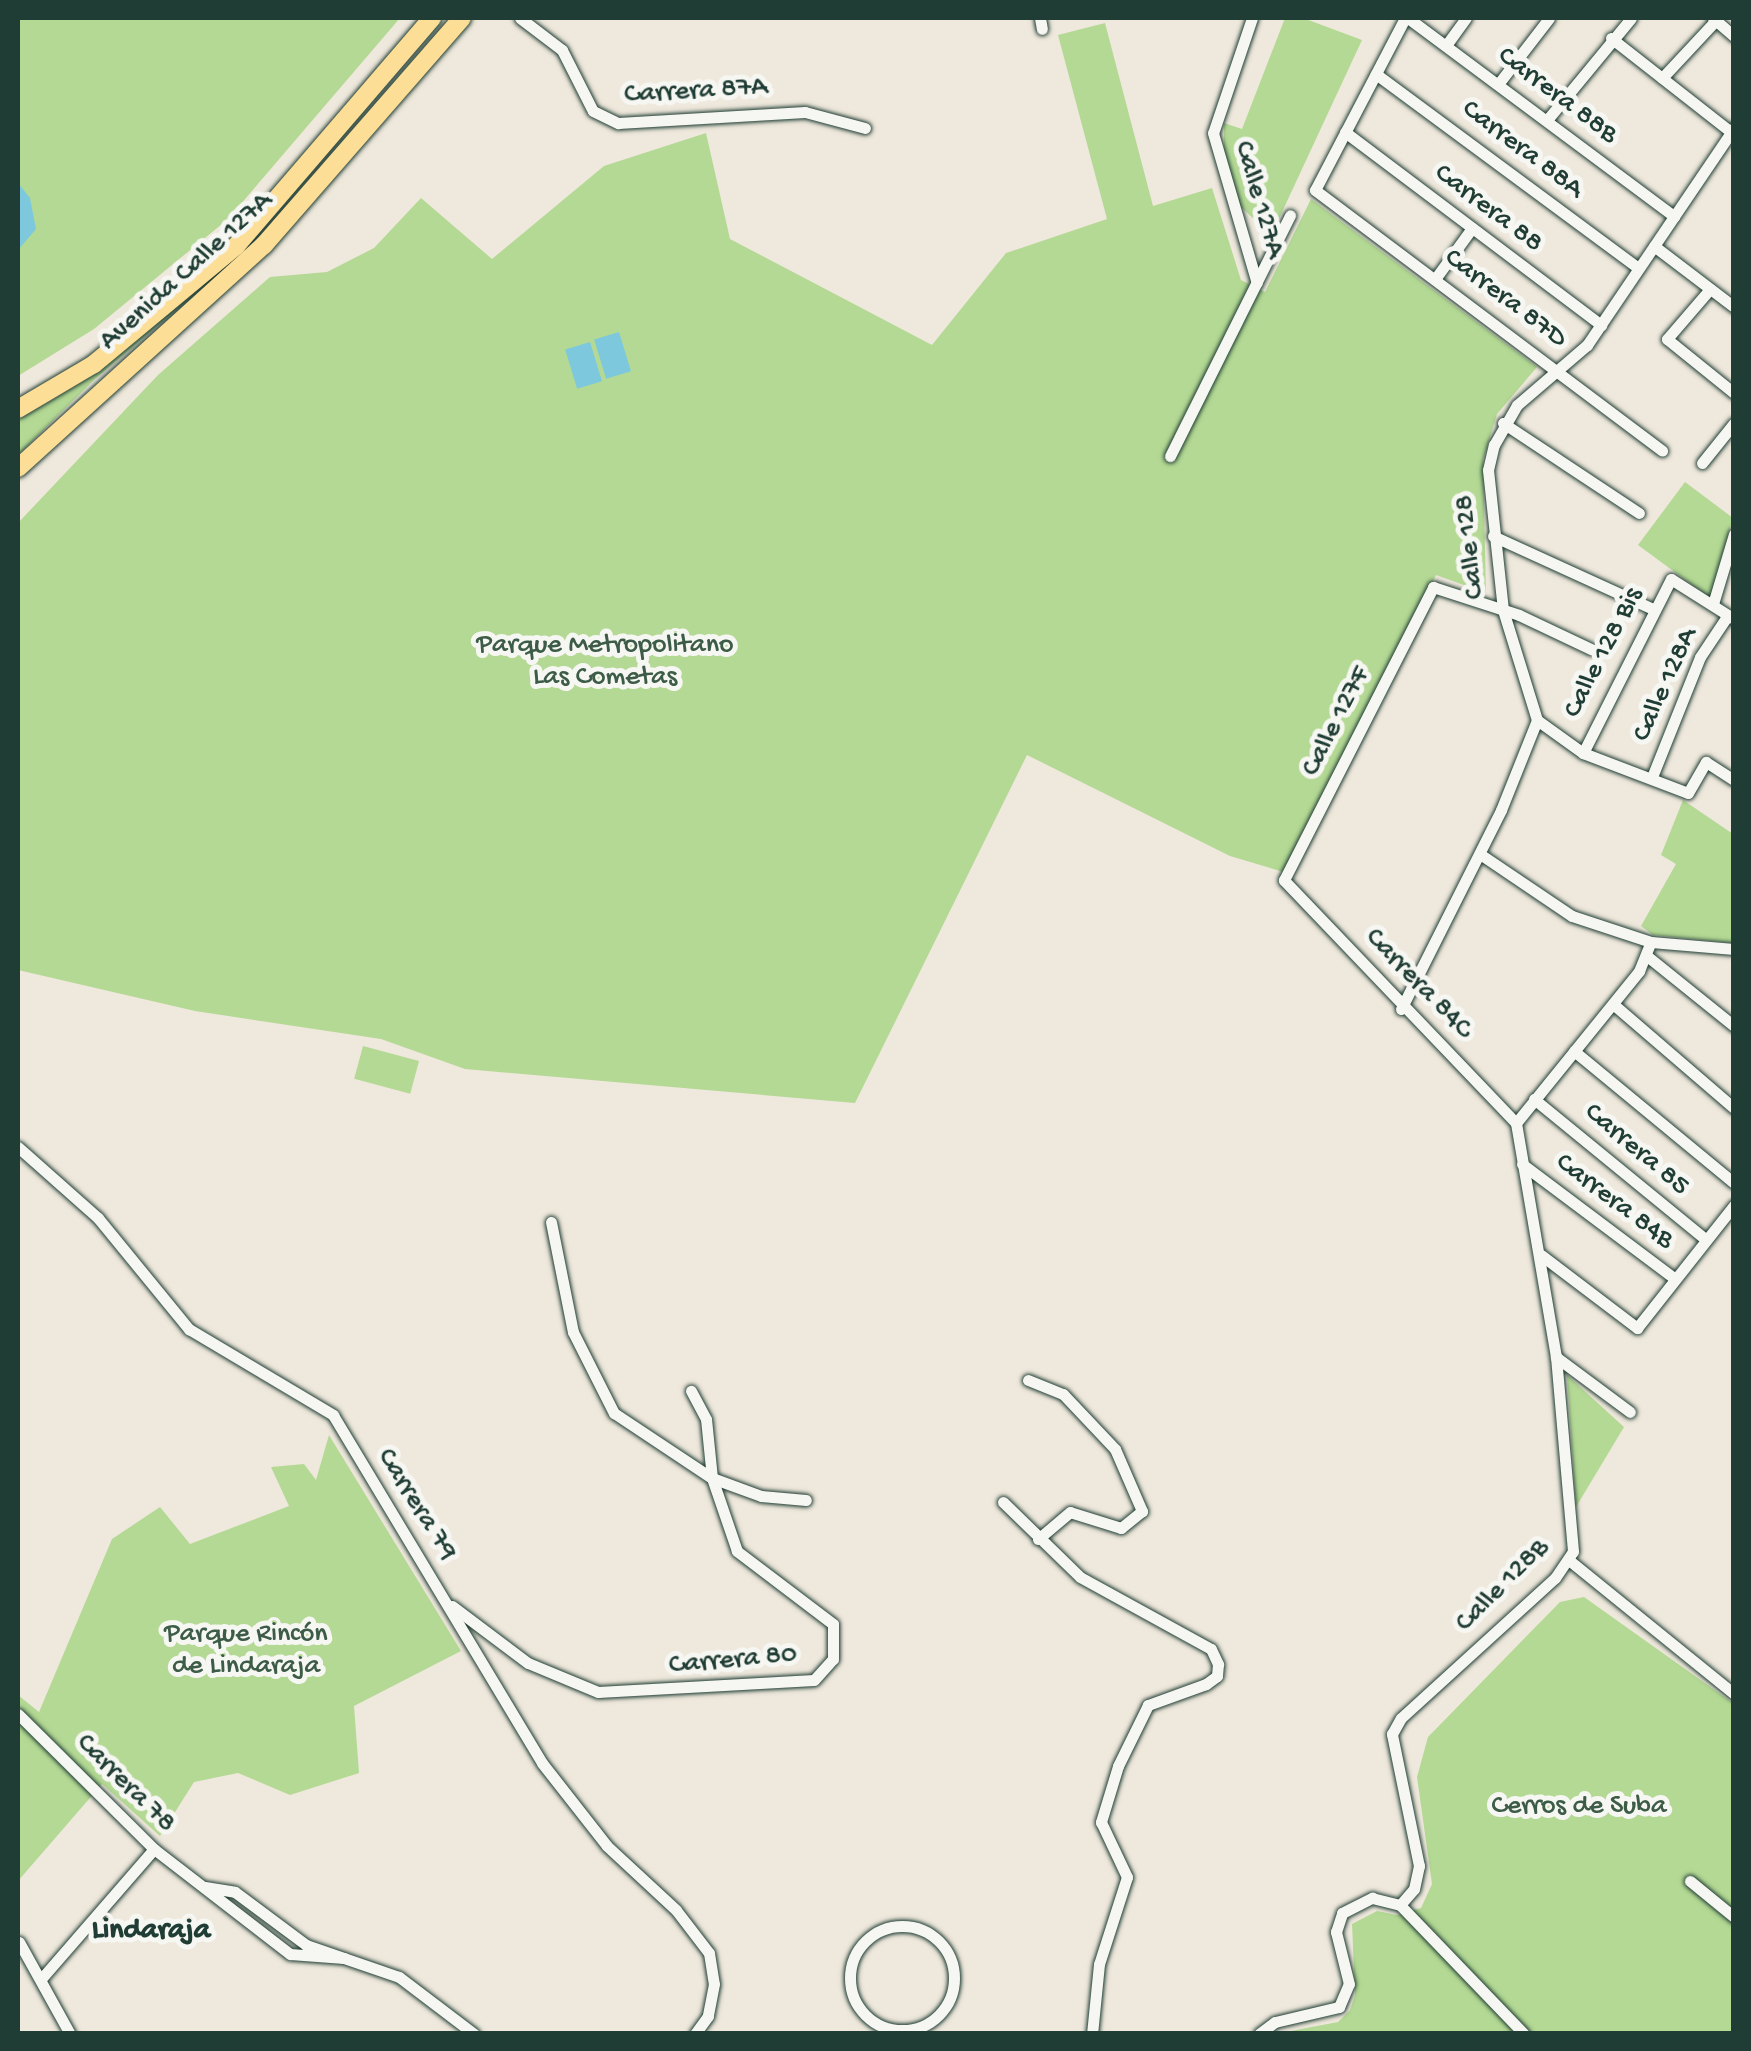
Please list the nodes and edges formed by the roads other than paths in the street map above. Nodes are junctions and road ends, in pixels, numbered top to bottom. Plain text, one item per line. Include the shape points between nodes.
1 (432, 18) edge
2 (462, 18) edge
3 (520, 18) edge
4 (1252, 18) edge
5 (1406, 18) edge
6 (1466, 18) edge
7 (1549, 18) edge
8 (1631, 18) edge
9 (1715, 19) edge
10 (1734, 36) edge
11 (1611, 38) junction
12 (1447, 44) junction
13 (1376, 74) junction
14 (1662, 78) junction
15 (1499, 84) junction
16 (1547, 120) junction
17 (865, 128) dead end
18 (1732, 130) edge
19 (1346, 132) junction
20 (1290, 216) dead end
21 (1674, 216) junction
22 (1472, 228) junction
23 (1654, 246) junction
24 (1638, 268) junction
25 (1436, 279) junction
26 (1256, 283) junction
27 (1710, 288) junction
28 (1734, 307) edge
29 (1601, 326) junction
30 (1560, 372) junction
31 (1734, 393) edge
32 (18, 409) edge
33 (1734, 423) edge
34 (1504, 424) junction
35 (1662, 451) dead end
36 (1170, 456) dead end
37 (1702, 462) dead end
38 (18, 468) edge
39 (1639, 513) dead end
40 (1734, 534) edge
41 (1493, 536) junction
42 (1729, 570) edge
43 (1712, 604) junction
44 (1651, 608) junction
45 (1503, 610) junction
46 (1730, 617) edge
47 (1591, 649) dead end
48 (1536, 720) junction
49 (1583, 752) junction
50 (1652, 777) junction
51 (1734, 780) edge
52 (1480, 854) junction
53 (1284, 880) joint
54 (1650, 942) junction
55 (1734, 949) edge
56 (1647, 956) junction
57 (1613, 1004) junction
58 (1401, 1009) junction
59 (1734, 1026) edge
60 (1574, 1051) junction
61 (1534, 1098) junction
62 (1734, 1108) edge
63 (1516, 1123) junction
64 (18, 1147) edge
65 (1522, 1164) junction
66 (1734, 1182) edge
67 (1734, 1205) edge
68 (551, 1222) dead end
69 (1706, 1240) junction
70 (1541, 1255) junction
71 (1675, 1280) junction
72 (1556, 1356) junction
73 (1028, 1380) dead end
74 (691, 1391) dead end
75 (1630, 1412) dead end
76 (712, 1478) junction
77 (806, 1500) dead end
78 (1003, 1502) dead end
79 (1038, 1539) junction
80 (1570, 1561) junction
81 (448, 1604) junction
82 (1734, 1694) edge
83 (18, 1714) edge
84 (154, 1849) junction
85 (1690, 1880) dead end
86 (201, 1887) junction
87 (1400, 1905) junction
88 (1734, 1918) edge
89 (18, 1942) edge
90 (306, 1945) junction
91 (300, 1958) junction
92 (344, 1958) junction
93 (41, 1978) junction
94 (931, 2028) edge
95 (70, 2034) edge
96 (474, 2034) edge
97 (695, 2034) edge
98 (1092, 2034) edge
99 (1259, 2034) edge
100 (1524, 2034) edge

1 - 32 main road, Avenida Calle 127A via 236,246 94,364
2 - 38 main road, Avenida Calle 127A via 264,245
3 - 17 street, Carrera 87A via 562,50 593,111 618,123 805,112
4 - 26 street, Calle 127A via 1213,133
5 - 12 street, Carrera 88B
5 - 13 street
6 - 12 street
7 - 15 street
8 - 11 street
9 - 10 street
9 - 14 street
11 - 14 street
11 - 16 street
12 - 15 street, Carrera 88B
13 - 19 street
13 - 24 street, Carrera 88A
14 - 18 street
15 - 16 street, Carrera 88B
16 - 21 street, Carrera 88B
18 - 21 street, Calle 128
19 - 22 street, Carrera 88
19 - 25 street, Carrera 87D via 1316,190
20 - 26 street
21 - 23 street, Calle 128
22 - 25 street
22 - 29 street, Carrera 88
23 - 24 street, Calle 128
23 - 27 street
24 - 29 street, Calle 128
25 - 30 street, Carrera 87D
26 - 36 street
27 - 28 street
27 - 31 street via 1668,339
29 - 30 street, Calle 128
30 - 34 street, Calle 128 via 1534,388
30 - 35 street, Carrera 87D
33 - 37 street
34 - 39 street
34 - 41 street, Calle 128 via 1488,470
40 - 42 street, Calle 128A
41 - 44 street
41 - 45 street, Calle 128
42 - 43 street, Calle 128A
43 - 44 street, Calle 128 Bis via 1673,578
43 - 46 street
44 - 49 street, Calle 128 Bis
45 - 47 street, Calle 128 Bis
45 - 48 street, Calle 128
45 - 53 street, Calle 127F via 1435,588
46 - 50 street, Calle 128A via 1700,657
48 - 49 street
48 - 52 street
49 - 50 street
50 - 51 street via 1692,790 1707,763
52 - 54 street via 1572,916
52 - 58 street
53 - 58 street, Carrera 84C via 1319,911
54 - 55 street
54 - 56 street
56 - 57 street
56 - 59 street
57 - 60 street
57 - 62 street
58 - 63 street, Carrera 84C via 1492,1091
60 - 61 street
60 - 66 street
61 - 63 street
61 - 69 street, Carrera 85
63 - 65 street, Calle 128B
64 - 81 street, Carrera 79 via 98,1218 189,1329 333,1415
65 - 70 street, Calle 128B
65 - 71 street, Carrera 84B
67 - 69 street
68 - 76 street via 573,1332 600,1393 614,1413
69 - 71 street
70 - 71 street via 1638,1328
70 - 72 street, Calle 128B
72 - 75 street
72 - 80 street, Calle 128B via 1574,1536
73 - 79 street via 1064,1394 1115,1449 1142,1511 1121,1528 1070,1512
74 - 76 street, Carrera 80 via 706,1419
76 - 77 street via 761,1496
76 - 81 street, Carrera 80 via 737,1550 833,1624 833,1660 814,1680 598,1692 528,1662
78 - 79 street
79 - 98 street via 1104,1594 1211,1649 1218,1664 1217,1676 1206,1684 1148,1705 1118,1766 1101,1822 1128,1877 1099,1964
80 - 82 street
80 - 87 street, Calle 128B via 1401,1718 1392,1734 1419,1866 1414,1889
81 - 97 street, Carrera 79 via 469,1651 542,1763 607,1846 676,1910 709,1953 714,1984 708,2016
83 - 84 street, Carrera 78
84 - 86 street, Carrera 78
84 - 93 street
85 - 88 street
86 - 90 street, Carrera 78 via 235,1892
86 - 91 street, Carrera 78
87 - 99 street via 1372,1898 1342,1913 1336,1932 1349,1984 1339,2006 1274,2022
87 - 100 street
89 - 93 street
90 - 91 street
90 - 92 street, Carrera 78
91 - 92 street, Carrera 78
92 - 96 street, Carrera 78 via 399,1977
93 - 95 street
94 - 94 street via 950,1999 948,1954 914,1928 881,1930 856,1953 850,1970 856,2003 866,2016 896,2030

